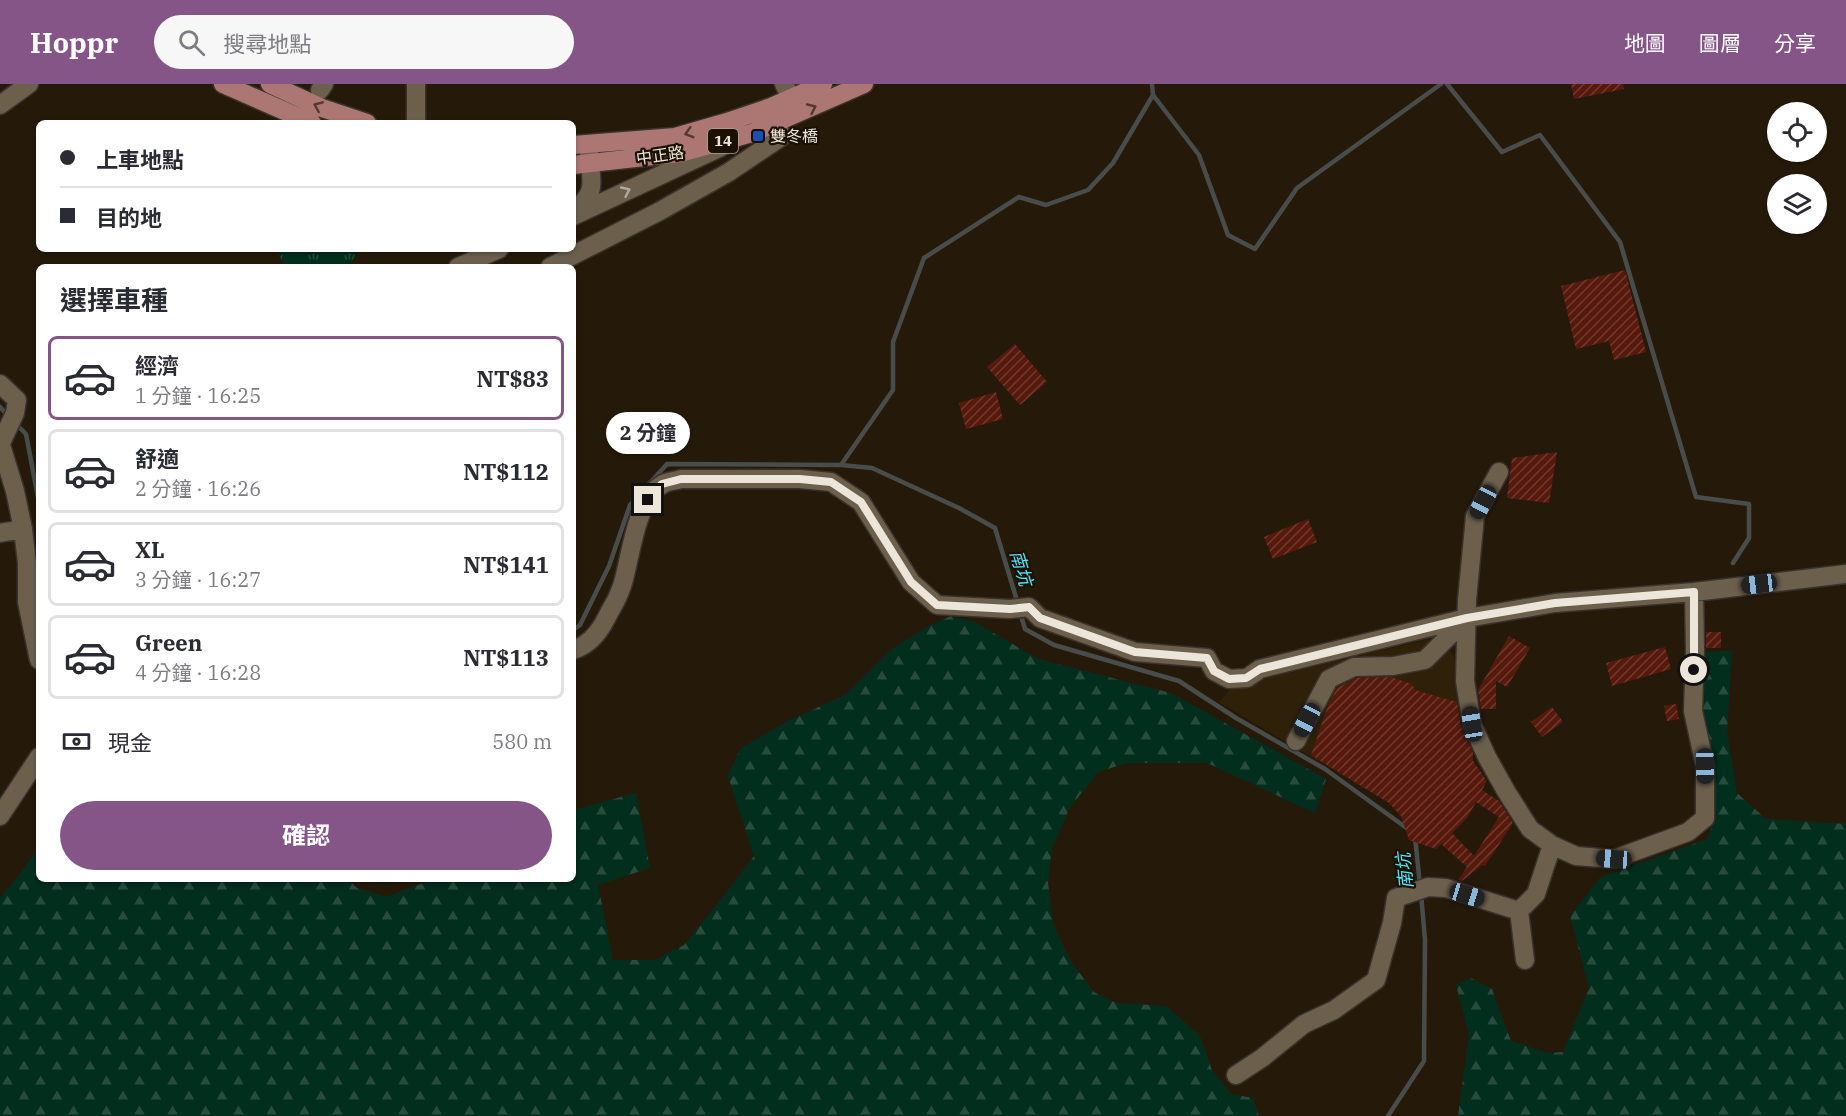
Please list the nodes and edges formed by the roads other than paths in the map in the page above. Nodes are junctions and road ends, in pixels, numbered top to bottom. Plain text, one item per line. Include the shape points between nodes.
1 (29, 84) edge
2 (223, 84) edge
3 (270, 84) edge
4 (416, 84) edge
5 (823, 84) edge
6 (864, 84) edge
7 (787, 91) edge
8 (0, 105) edge
9 (305, 120) edge
10 (358, 120) edge
11 (416, 120) edge
12 (778, 124) junction
13 (744, 136) junction
14 (581, 145) edge
15 (581, 164) edge
16 (576, 211) edge
17 (576, 213) edge
18 (490, 252) edge
19 (464, 264) edge
20 (556, 264) edge
21 (0, 384) edge
22 (1, 443) edge
23 (1499, 472) dead end
24 (23, 529) junction
25 (0, 533) edge
26 (1846, 574) edge
27 (1694, 592) junction
28 (1467, 618) junction
29 (36, 646) edge
30 (576, 649) edge
31 (1296, 741) dead end
32 (36, 762) edge
33 (0, 816) edge
34 (1552, 845) junction
35 (1519, 911) junction
36 (1525, 960) dead end
37 (1236, 1075) dead end

1 - 8 street
2 - 9 main road
10 -> 3 main road
4 - 11 street
5 - 7 main road, 中正路 / 14
12 -> 6 main road, 中正路 / 14
7 -> 14 main road, 中正路 / 14 via 727,122 675,137
12 - 13 main road, 中正路 / 14
12 - 20 street via 781,137 729,172
13 - 15 main road, 中正路 / 14 via 680,153
17 -> 13 street
14 - 15 street, 中正路
15 - 16 street, 中正路 via 592,186 588,200
18 - 19 street
21 - 22 street via 17,400
22 - 24 street
23 - 28 street via 1475,516
24 - 25 street
24 - 29 street via 27,602
26 - 27 street
27 - 28 street via 1555,603
27 - 34 street via 1693,711 1705,766 1705,818 1688,832 1614,859 1576,856
28 - 30 street via 1260,669 1246,678 1229,679 1214,671 1207,658 1135,652 1040,618 1029,607 937,605 911,582 861,502 831,482 681,479 662,484 648,500 638,520 617,600 602,629
28 - 31 street via 1425,660 1354,667 1329,679
28 - 34 street via 1465,681 1472,724 1501,783 1530,829
32 - 33 street
34 - 35 street via 1536,894
35 - 36 street
35 - 37 street via 1446,888 1419,890 1396,898 1376,980 1334,1010 1304,1024

